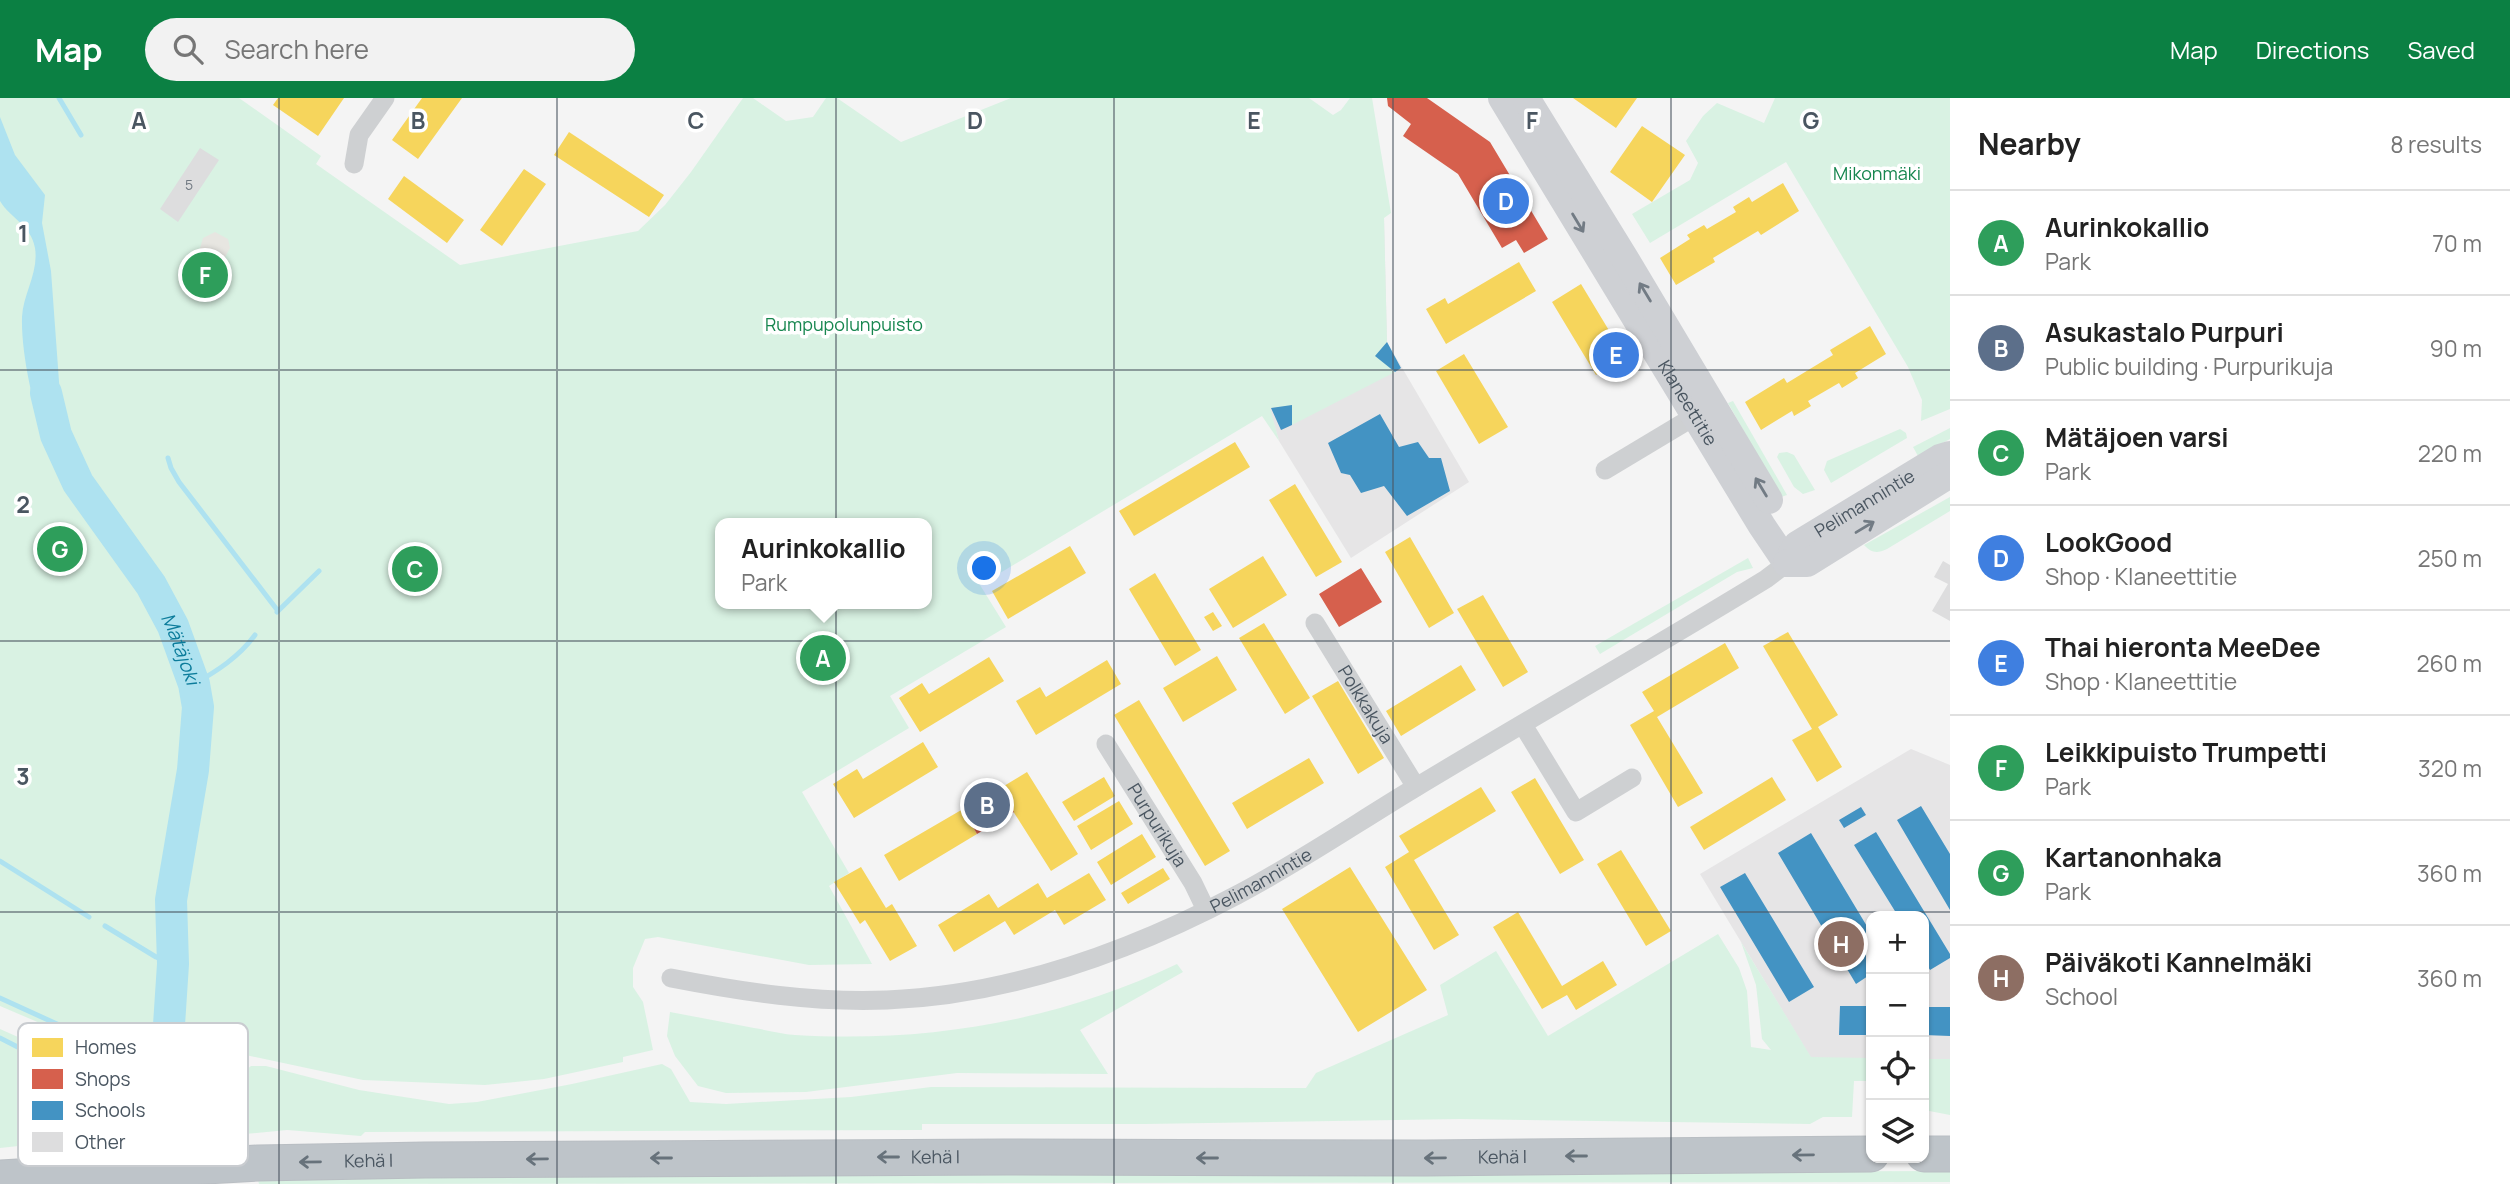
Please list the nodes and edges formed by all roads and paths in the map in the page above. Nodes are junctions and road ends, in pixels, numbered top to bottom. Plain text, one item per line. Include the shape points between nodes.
1 (385, 98) edge
2 (1521, 102) edge
3 (355, 164) dead end
4 (1703, 411) junction
5 (1950, 455) edge
6 (1605, 470) dead end
7 (1950, 474) edge
8 (1797, 557) junction
9 (1315, 623) dead end
10 (1523, 725) junction
11 (1106, 744) dead end
12 (1632, 778) dead end
13 (1416, 787) junction
14 (1206, 910) junction
15 (671, 978) dead end
16 (1866, 1154) edge
17 (1929, 1154) edge
18 (1950, 1154) edge
19 (248, 1164) edge
20 (206, 1166) edge
21 (5, 1176) edge

1 - 3 street via 359,135
2 - 4 street, Klaneettitie
4 - 6 street
4 - 8 street, Klaneettitie
5 - 8 street, Pelimannintie
8 -> 7 street, Pelimannintie
8 - 10 street, Pelimannintie
9 - 13 street, Polkkakuja
10 - 12 street via 1576,812
10 - 13 street, Pelimannintie
11 - 14 street, Purpurikuja
13 - 14 street, Pelimannintie
14 - 15 street, Pelimannintie via 1084,963 953,993 825,1000
16 -> 19 highway, Kehä I
17 - 18 highway
20 -> 21 highway, Kehä I

